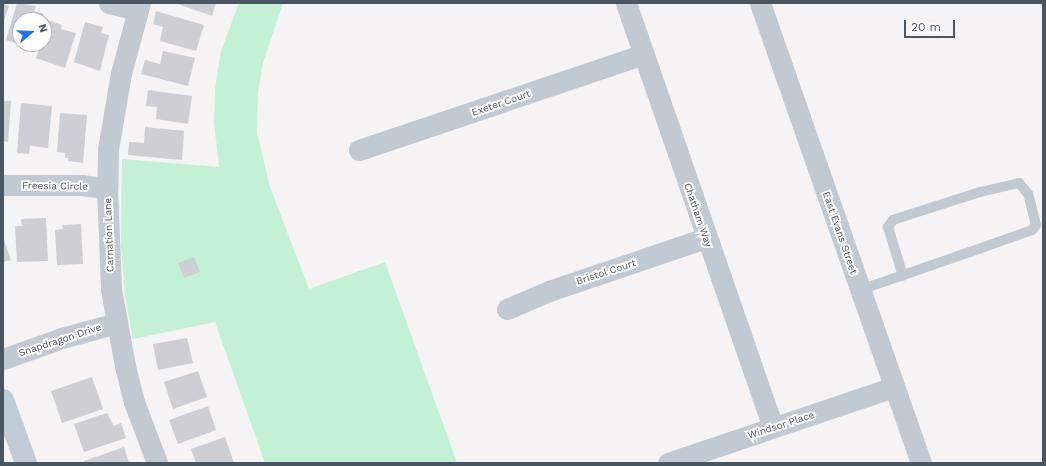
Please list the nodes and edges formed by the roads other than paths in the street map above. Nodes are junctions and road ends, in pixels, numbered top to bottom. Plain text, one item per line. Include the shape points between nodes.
1 (109, 3) edge
2 (626, 3) edge
3 (760, 3) edge
4 (138, 7) edge
5 (642, 55) junction
6 (359, 150) dead end
7 (3, 185) edge
8 (107, 188) junction
9 (706, 238) junction
10 (903, 276) junction
11 (860, 290) junction
12 (507, 309) dead end
13 (117, 323) junction
14 (3, 359) edge
15 (894, 387) junction
16 (3, 400) edge
17 (773, 427) junction
18 (26, 463) edge
19 (157, 463) edge
20 (668, 463) edge
21 (920, 463) edge

1 - 4 street
2 - 5 street, Chatham Way
3 - 11 street, East Evans Street
4 - 8 street, Carnation Lane via 120,73 113,113 108,149
5 - 6 street, Exeter Court
5 - 9 street, Chatham Way
7 - 8 street, Freesia Circle via 81,185
8 - 13 street, Carnation Lane via 111,289
9 - 12 street, Bristol Court via 549,291
9 - 17 street, Chatham Way
10 - 10 lane via 1032,230 1036,225 1028,194 1019,183 980,192 893,220 888,227
10 - 11 lane
11 - 15 street, East Evans Street
13 - 14 street, Snapdragon Drive via 62,338
13 - 19 street, Carnation Lane via 134,402
15 - 17 street, Windsor Place
15 - 21 street, East Evans Street
16 - 18 main road
17 - 20 street, Windsor Place

